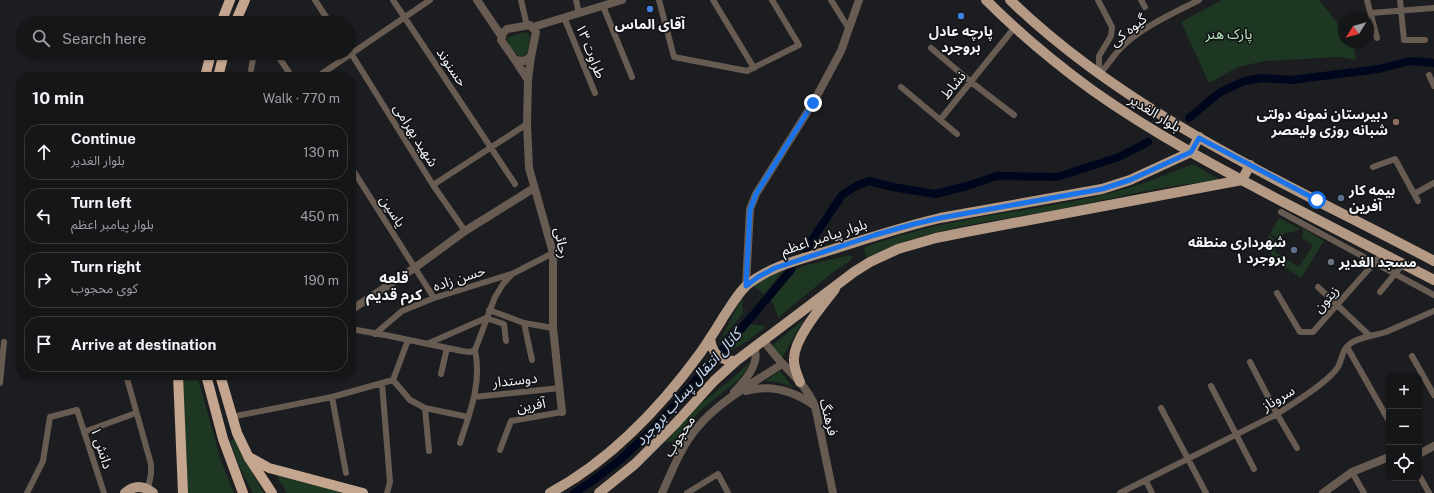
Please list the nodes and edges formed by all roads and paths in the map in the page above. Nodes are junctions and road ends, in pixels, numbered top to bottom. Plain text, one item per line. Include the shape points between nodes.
1 (230, 0) edge
2 (245, 0) edge
3 (315, 0) edge
4 (393, 0) edge
5 (430, 0) edge
6 (477, 0) edge
7 (521, 0) edge
8 (576, 0) edge
9 (622, 0) edge
10 (659, 0) edge
11 (713, 0) edge
12 (772, 0) edge
13 (831, 0) edge
14 (859, 0) edge
15 (986, 0) edge
16 (1010, 0) edge
17 (1098, 0) edge
18 (1141, 0) edge
19 (1199, 0) edge
20 (1367, 0) edge
21 (1400, 0) edge
22 (603, 6) junction
23 (1145, 7) dead end
24 (1434, 8) edge
25 (1402, 11) junction
26 (1371, 12) edge
27 (579, 13) junction
28 (1374, 13) edge
29 (224, 16) edge
30 (238, 16) edge
31 (325, 16) edge
32 (404, 17) junction
33 (564, 17) junction
34 (530, 26) junction
35 (1374, 26) edge
36 (1015, 27) junction
37 (849, 28) junction
38 (502, 37) junction
39 (1377, 38) dead end
40 (1425, 40) dead end
41 (356, 48) edge
42 (931, 48) dead end
43 (531, 56) junction
44 (209, 60) edge
45 (222, 60) edge
46 (253, 60) edge
47 (281, 60) edge
48 (339, 60) edge
49 (355, 60) edge
50 (515, 60) junction
51 (754, 68) junction
52 (251, 70) dead end
53 (206, 72) edge
54 (219, 72) edge
55 (289, 72) edge
56 (324, 72) edge
57 (1099, 75) junction
58 (1434, 76) edge
59 (632, 77) dead end
60 (528, 80) junction
61 (971, 82) junction
62 (1434, 86) edge
63 (901, 87) dead end
64 (595, 93) dead end
65 (1014, 115) dead end
66 (940, 120) junction
67 (527, 124) junction
68 (957, 134) dead end
69 (1199, 138) junction
70 (491, 147) junction
71 (1191, 152) junction
72 (1250, 165) junction
73 (1373, 167) dead end
74 (356, 175) edge
75 (1242, 180) junction
76 (1434, 183) edge
77 (515, 184) dead end
78 (433, 185) junction
79 (534, 188) junction
80 (1414, 194) junction
81 (1418, 201) dead end
82 (1281, 212) dead end
83 (466, 231) junction
84 (552, 253) junction
85 (1382, 254) junction
86 (1434, 261) edge
87 (1374, 262) junction
88 (1403, 264) junction
89 (416, 267) junction
90 (512, 274) junction
91 (1395, 274) junction
92 (845, 278) junction
93 (1434, 280) edge
94 (746, 286) junction
95 (1318, 287) dead end
96 (1380, 292) dead end
97 (1277, 293) dead end
98 (1434, 295) edge
99 (434, 298) junction
100 (1337, 305) junction
101 (356, 307) edge
102 (489, 310) junction
103 (1434, 311) edge
104 (486, 318) junction
105 (524, 323) junction
106 (553, 328) junction
107 (356, 331) edge
108 (375, 334) junction
109 (1370, 336) junction
110 (710, 338) junction
111 (408, 340) junction
112 (763, 340) junction
113 (506, 341) dead end
114 (4, 342) dead end
115 (426, 344) junction
116 (1347, 347) junction
117 (447, 348) junction
118 (477, 348) junction
119 (754, 348) junction
120 (1412, 356) dead end
121 (532, 360) dead end
122 (736, 361) junction
123 (1250, 362) dead end
124 (782, 364) junction
125 (442, 374) dead end
126 (127, 380) edge
127 (178, 380) edge
128 (207, 380) edge
129 (221, 380) edge
130 (394, 380) junction
131 (800, 382) junction
132 (0, 383) edge
133 (382, 383) junction
134 (1211, 386) dead end
135 (560, 388) junction
136 (1434, 395) edge
137 (332, 397) junction
138 (474, 397) junction
139 (727, 400) junction
140 (815, 406) junction
141 (424, 408) junction
142 (1161, 408) dead end
143 (562, 412) joint
144 (136, 413) junction
145 (1277, 414) junction
146 (1386, 416) edge
147 (231, 417) junction
148 (468, 417) junction
149 (84, 432) junction
150 (1236, 435) junction
151 (460, 442) dead end
152 (1434, 446) edge
153 (1297, 448) dead end
154 (500, 450) dead end
155 (430, 451) dead end
156 (1422, 452) edge
157 (250, 458) junction
158 (1386, 458) edge
159 (1188, 459) junction
160 (1254, 469) dead end
161 (1352, 472) junction
162 (346, 473) dead end
163 (1422, 480) edge
164 (1146, 481) junction
165 (150, 491) edge
166 (27, 493) edge
167 (104, 493) edge
168 (125, 493) edge
169 (183, 493) edge
170 (243, 493) edge
171 (272, 493) edge
172 (363, 493) edge
173 (387, 493) edge
174 (550, 493) edge
175 (599, 493) edge
176 (662, 493) edge
177 (687, 493) edge
178 (728, 493) edge
179 (833, 493) edge
180 (1120, 493) edge
181 (1152, 493) edge
182 (1206, 493) edge
183 (1323, 493) edge
184 (1364, 493) edge
185 (1429, 493) edge

1 - 29 highway
2 - 30 highway
3 - 31 street
4 - 32 street, حسنوند
5 - 32 street
6 - 38 street
7 - 34 street
8 - 27 street
9 - 22 street
10 - 51 street via 674,57 747,71
11 - 51 street
12 - 51 street via 799,45
13 - 37 street
14 - 37 street
15 - 36 main road, بلوار الغدیر
16 - 57 main road, بلوار الغدیر
17 - 57 street via 1112,27 1111,36 1099,56
18 - 23 street
19 - 57 street, گیوه کی via 1156,22 1130,41 1119,50
20 - 26 street
21 - 25 street
22 - 27 street
22 - 59 street
24 - 25 street
25 - 28 street
25 - 40 street via 1404,40
27 - 33 street
32 - 41 street
32 - 70 street, حسنوند
33 - 34 street
33 - 64 street, طراوت ۱۳
34 - 38 street via 507,29
34 - 43 street via 536,32
35 - 39 street
36 - 61 street, نشاط
36 - 71 main road, بلوار الغدیر via 1092,90
37 - 94 street via 841,52 813,103 756,194 750,210
38 - 50 street via 501,40
42 - 61 street
43 - 50 street via 529,60
43 - 60 street, رجائی
44 - 53 highway
45 - 54 highway
46 - 52 street
47 - 55 street
48 - 56 street
49 - 78 street, شهید بهرامی
50 - 60 street
57 - 69 main road, بلوار الغدیر
58 - 62 street via 1429,75
60 - 67 street, رجائی
61 - 65 street
61 - 66 street, نشاط
63 - 66 street
66 - 68 street
67 - 70 street
67 - 79 street, رجائی via 529,168
69 - 71 main road
69 - 72 main road, بلوار الغدیر
70 - 77 street, حسنوند
70 - 78 street
71 - 75 main road, بلوار الغدیر
71 - 94 main road, بلوار پیامبر اعظم via 1130,180 1102,189 940,218 875,235 775,268
72 - 75 main road
72 - 86 main road, بلوار الغدیر
73 - 80 street via 1394,160
74 - 89 street, یاسین
75 - 85 main road, بلوار الغدیر
75 - 92 main road via 936,238 886,254
76 - 80 street
78 - 83 street, شهید بهرامی
79 - 83 street
79 - 84 street, رجائی
80 - 81 street
82 - 87 street
83 - 89 street
84 - 90 street, حسن زاده
84 - 106 street, رجائی
85 - 87 street, زیتون
85 - 88 main road, بلوار الغدیر
87 - 91 street
87 - 100 street, زیتون
88 - 91 street
88 - 93 main road, بلوار الغدیر
89 - 99 street, یاسین
89 - 101 street
90 - 99 street, حسن زاده
90 - 102 street
91 - 96 street
91 - 98 street
92 - 112 main road
92 - 131 main road via 798,342 794,365
94 - 110 main road, بلوار پیامبر اعظم
95 - 100 street
97 - 100 street, زیتون via 1300,332 1313,332
99 - 108 street, حسن زاده via 402,311
100 - 109 street
102 - 104 street
102 - 105 street
103 - 109 street
104 - 113 street via 504,324
104 - 115 street
104 - 118 street
105 - 106 street
105 - 121 street
106 - 135 street, رجائی
107 - 108 street
108 - 111 street
109 - 116 street via 1361,338
110 - 122 main road via 716,355 727,361
110 - 174 main road, بلوار پیامبر اعظم via 682,378 632,432 599,460
111 - 115 street
111 - 130 street
112 - 119 main road
112 - 124 street, فرهنگ
114 - 132 street
115 - 117 street
116 - 145 street, سروناز via 1342,352 1338,367 1326,379
116 - 146 street
117 - 118 street via 470,352
117 - 125 street
118 - 138 street via 478,377
119 - 122 main road
119 - 139 street via 756,360 752,370
120 - 136 street
122 - 175 main road via 635,464
123 - 145 street
124 - 131 street, فرهنگ
124 - 139 street
126 - 144 street
127 - 169 highway
128 - 170 highway via 223,439
129 - 147 highway
130 - 133 street
130 - 141 street via 410,400
131 - 140 street, فرهنگ
133 - 137 street
133 - 173 street via 390,482
134 - 150 street
135 - 138 street, دوستدار
135 - 143 street, رجائی
137 - 147 street
137 - 162 street
138 - 148 street
139 - 140 street via 746,391 767,387 791,393
139 - 176 street, محجوب via 696,429 682,449
140 - 179 street, فرهنگ
141 - 148 street
141 - 155 street
142 - 159 street
143 - 154 street, آفرین via 511,421
144 - 149 street
144 - 165 street via 151,464
145 - 150 street, سروناز
145 - 153 street
147 - 157 highway
148 - 151 street
149 - 166 street, دانش ۱ via 77,410 50,417 43,461
149 - 167 street, دانش ۱
150 - 159 street, سروناز
150 - 160 street
152 - 156 street
157 - 171 highway
157 - 172 highway via 269,468
158 - 161 street
159 - 164 street, سروناز
159 - 182 street
161 - 183 street
161 - 184 street
163 - 185 street
164 - 180 street, سروناز
164 - 181 street
165 - 168 main road via 134,487
177 - 178 street via 718,474

